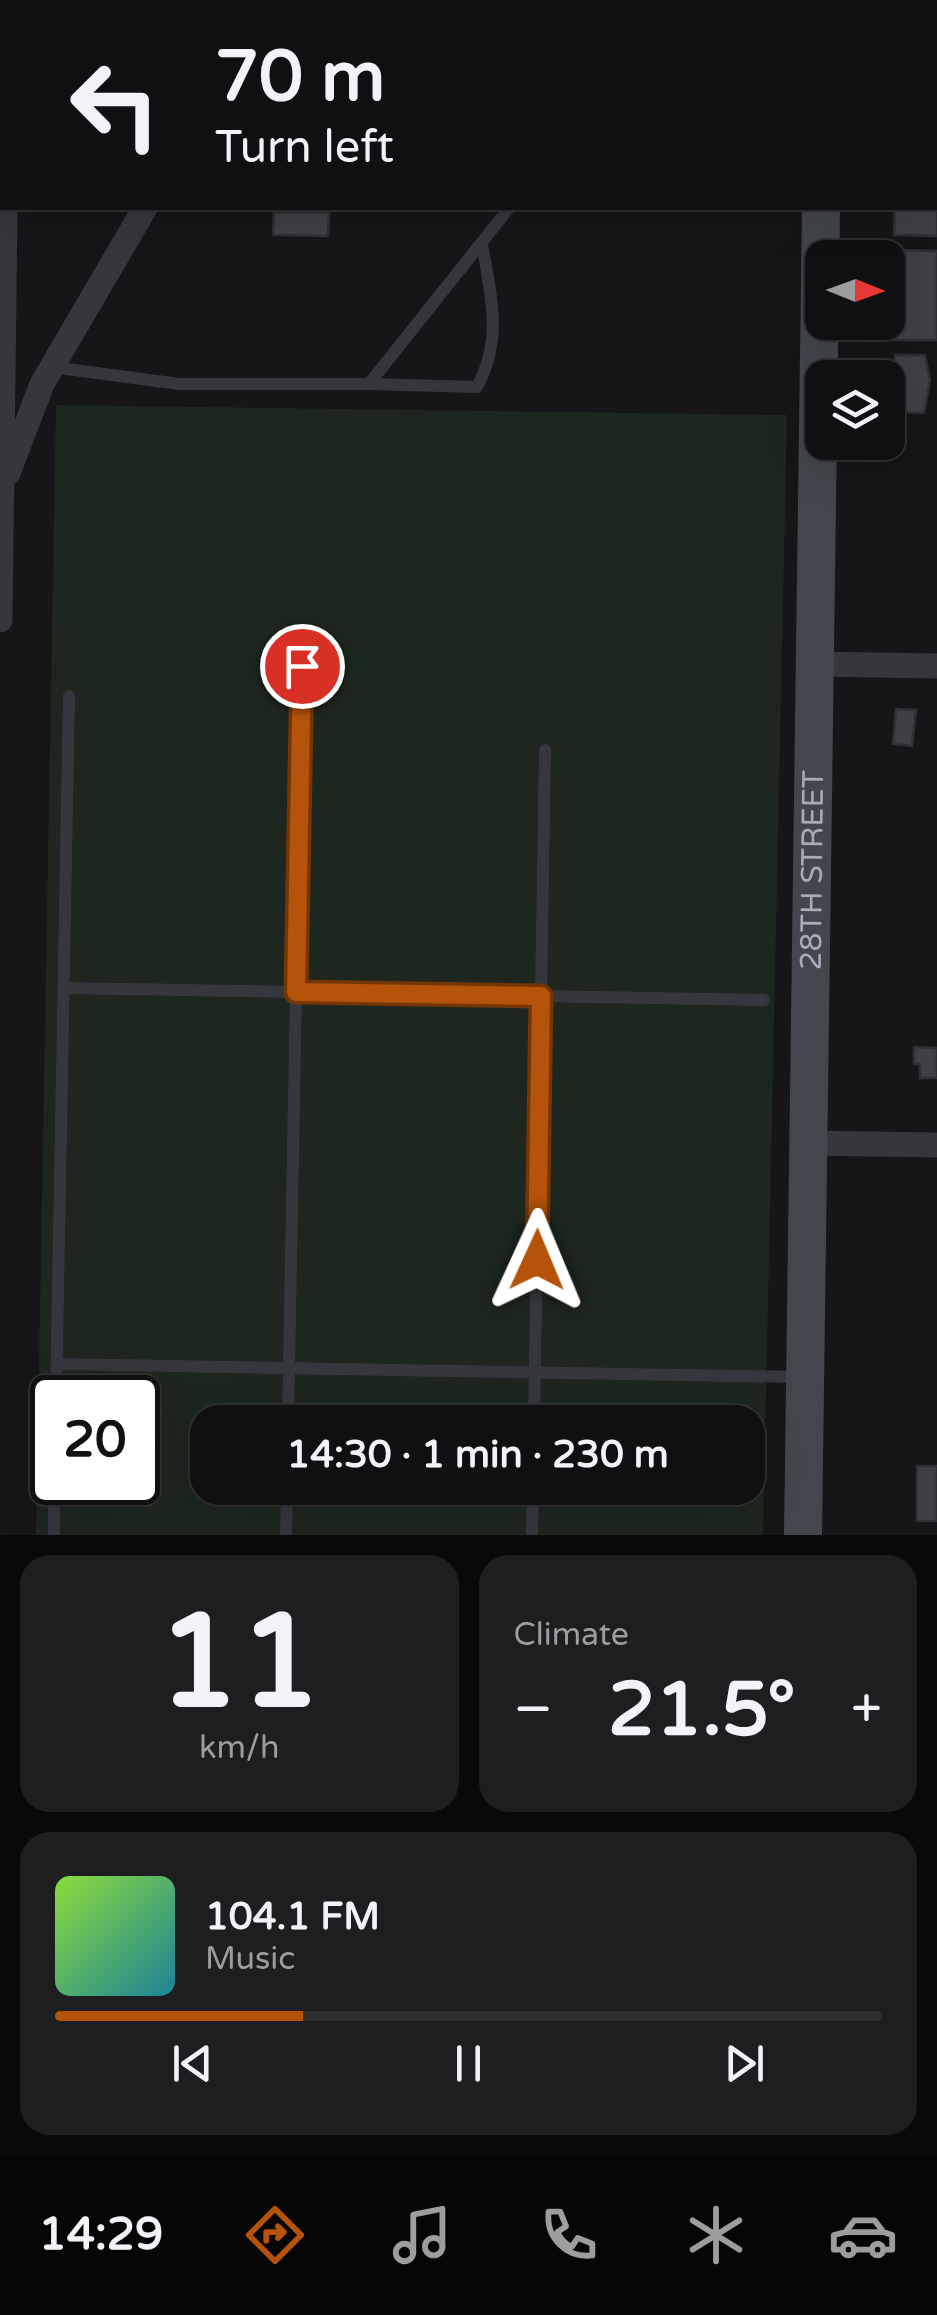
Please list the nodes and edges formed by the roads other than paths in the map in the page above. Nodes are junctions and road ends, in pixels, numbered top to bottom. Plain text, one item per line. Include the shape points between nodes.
1 (6, 210) edge
2 (144, 210) edge
3 (507, 210) edge
4 (821, 210) edge
5 (482, 244) junction
6 (52, 367) junction
7 (369, 384) junction
8 (1, 491) edge
9 (0, 620) edge
10 (812, 664) junction
11 (302, 666) dead end
12 (937, 666) edge
13 (68, 696) dead end
14 (544, 750) dead end
15 (63, 988) junction
16 (296, 992) junction
17 (541, 996) junction
18 (764, 1000) dead end
19 (805, 1144) junction
20 (937, 1145) edge
21 (56, 1364) junction
22 (289, 1368) junction
23 (535, 1372) junction
24 (56, 1375) edge
25 (804, 1377) junction
26 (288, 1405) edge
27 (534, 1405) edge
28 (54, 1505) edge
29 (287, 1505) edge
30 (533, 1505) edge
31 (54, 1535) edge
32 (286, 1535) edge
33 (532, 1535) edge
34 (803, 1535) edge

1 - 8 street
2 - 6 street
3 - 5 lane
4 - 10 main road, 28TH STREET
5 - 7 lane
5 - 7 lane via 496,330 477,387
6 - 7 lane via 179,384
6 - 8 street
8 - 9 street
10 - 12 street
10 - 19 main road, 28TH STREET
11 - 16 lane
13 - 15 lane
14 - 17 lane
15 - 16 lane
15 - 21 lane
16 - 17 lane
16 - 22 lane
17 - 18 lane
17 - 23 lane
19 - 20 street
19 - 25 main road, 28TH STREET
21 - 22 lane
21 - 24 lane
22 - 23 lane
22 - 26 lane
23 - 25 lane
23 - 27 lane
25 - 34 main road, 28TH STREET
28 - 31 lane
29 - 32 lane
30 - 33 lane

